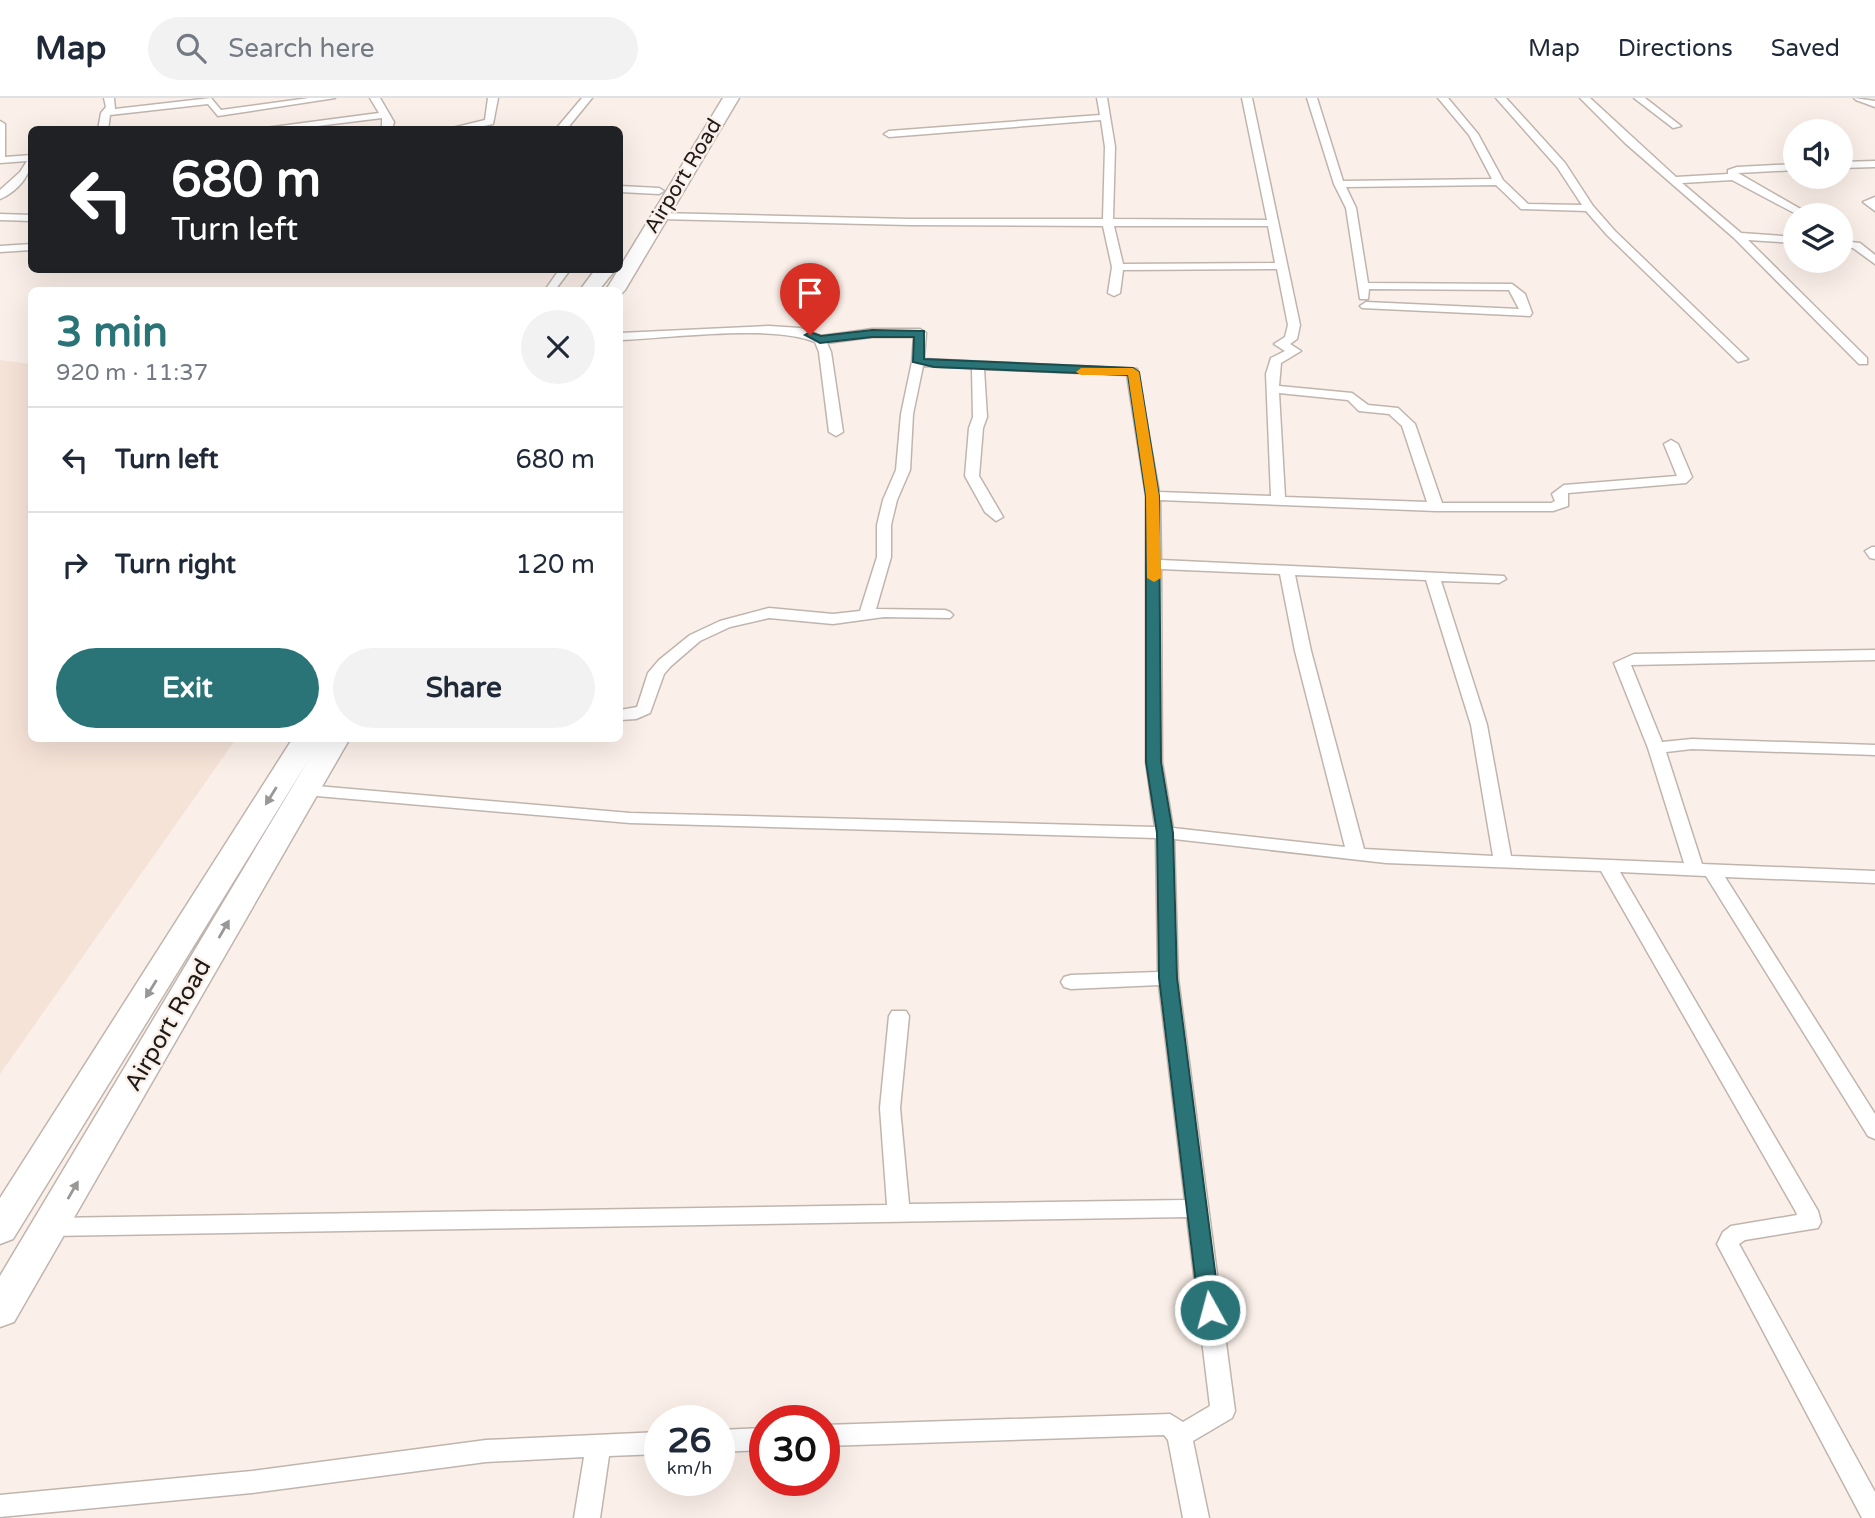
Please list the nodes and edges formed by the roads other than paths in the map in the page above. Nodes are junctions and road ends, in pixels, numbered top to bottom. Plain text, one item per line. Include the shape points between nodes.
1 (108, 98) edge
2 (330, 98) edge
3 (375, 98) edge
4 (493, 98) edge
5 (587, 98) edge
6 (718, 98) edge
7 (730, 98) edge
8 (1102, 98) edge
9 (1247, 98) edge
10 (1312, 98) edge
11 (1443, 98) edge
12 (1501, 98) edge
13 (1586, 98) edge
14 (1639, 98) edge
15 (1859, 98) edge
16 (173, 102) edge
17 (1875, 104) edge
18 (106, 113) junction
19 (383, 115) junction
20 (1105, 117) junction
21 (0, 124) edge
22 (104, 126) edge
23 (290, 126) edge
24 (388, 126) edge
25 (470, 126) edge
26 (563, 126) edge
27 (1676, 126) dead end
28 (0, 132) edge
29 (889, 134) dead end
30 (28, 159) edge
31 (1875, 164) edge
32 (1853, 165) edge
33 (1783, 168) edge
34 (28, 174) edge
35 (1734, 177) junction
36 (1672, 180) junction
37 (1499, 182) junction
38 (1339, 184) junction
39 (623, 189) edge
40 (659, 191) junction
41 (0, 196) edge
42 (1875, 200) edge
43 (1783, 203) edge
44 (1589, 208) junction
45 (1875, 208) edge
46 (659, 216) junction
47 (0, 217) edge
48 (28, 218) edge
49 (1108, 222) junction
50 (1272, 223) junction
51 (1738, 236) junction
52 (1783, 239) edge
53 (623, 244) edge
54 (1853, 245) edge
55 (1856, 245) junction
56 (1875, 245) edge
57 (28, 247) edge
58 (0, 249) edge
59 (1875, 261) edge
60 (1283, 266) junction
61 (1118, 267) junction
62 (1362, 286) junction
63 (617, 287) edge
64 (1114, 293) dead end
65 (623, 337) edge
66 (820, 340) junction
67 (1742, 359) dead end
68 (1863, 361) dead end
69 (918, 362) junction
70 (978, 367) junction
71 (1275, 389) junction
72 (836, 432) dead end
73 (1671, 444) dead end
74 (1153, 496) junction
75 (1278, 502) junction
76 (1436, 507) junction
77 (996, 517) dead end
78 (1154, 564) junction
79 (1287, 570) junction
80 (1432, 576) junction
81 (1499, 579) dead end
82 (945, 615) dead end
83 (866, 616) junction
84 (1875, 655) edge
85 (623, 715) edge
86 (305, 742) edge
87 (334, 742) edge
88 (1656, 748) junction
89 (1875, 750) edge
90 (305, 790) junction
91 (1165, 833) junction
92 (1356, 853) junction
93 (1503, 862) junction
94 (1607, 866) junction
95 (1703, 871) junction
96 (1875, 877) edge
97 (1168, 978) junction
98 (1071, 982) dead end
99 (899, 1016) dead end
100 (1875, 1131) edge
101 (1196, 1208) junction
102 (899, 1212) junction
103 (51, 1227) junction
104 (0, 1229) edge
105 (0, 1311) edge
106 (840, 1435) edge
107 (1180, 1436) junction
108 (644, 1444) edge
109 (598, 1446) junction
110 (0, 1506) edge
111 (1875, 1517) edge
112 (587, 1518) edge
113 (1196, 1518) edge

1 - 18 street via 111,108
2 - 16 street via 218,113 211,101
3 - 19 street
4 - 25 street via 490,122
5 - 26 street
6 - 40 highway, Airport Road
7 - 46 highway, Airport Road
8 - 20 street
9 - 50 street
10 - 38 street
11 - 37 street via 1473,134
12 - 44 street via 1561,165
13 - 36 street
14 - 27 street
15 - 17 street
16 - 18 street
18 - 22 street
19 - 23 street
19 - 24 street
20 - 29 street
20 - 49 street via 1110,147
21 - 28 street
28 - 30 street via 0,160
31 - 32 street
33 - 35 street via 1737,170 1732,172
34 - 41 street
35 - 36 street
35 - 43 street
36 - 51 street
37 - 38 street
37 - 44 street via 1525,207
38 - 62 street via 1351,208
39 - 40 street
40 - 53 highway, Airport Road
42 - 45 street via 1868,202
44 - 67 street
46 - 49 street
46 - 63 highway, Airport Road
47 - 48 street
49 - 50 street
49 - 61 street
50 - 60 street
51 - 52 street
51 - 68 street
54 - 55 street
55 - 56 street
55 - 59 street
57 - 58 street
60 - 61 street
60 - 71 street via 1294,325 1291,339 1280,344 1295,351 1275,361
61 - 64 street
62 - 62 street via 1512,288 1526,313 1367,311
65 - 66 street via 769,330 800,332
66 - 69 street via 920,333
66 - 72 street
69 - 70 street
69 - 83 street via 907,414 903,470 890,499 884,557
70 - 74 street via 1133,372
70 - 77 street via 980,416 972,476 980,485 986,508
71 - 75 street
71 - 76 street via 1352,397 1364,408 1393,411 1408,424
73 - 76 street via 1685,477 1681,480 1564,489 1559,494 1563,503 1553,507
74 - 75 street
74 - 78 street
75 - 76 street
78 - 79 street
78 - 91 street via 1154,762
79 - 80 street
79 - 92 street
80 - 81 street
80 - 93 street via 1479,725
82 - 83 street via 884,612
83 - 85 street via 833,619 769,613 725,624 695,638 665,663 656,673 643,710
84 - 88 street via 1626,661 1621,666
86 -> 104 highway, Airport Road
87 - 90 highway, Airport Road
88 - 89 street via 1692,744
88 - 95 street
90 - 91 street via 630,818
103 -> 90 highway, Airport Road
91 - 92 street
91 - 97 street
92 - 93 street
93 - 94 street
94 - 95 street
94 - 111 street via 1807,1211 1810,1222 1740,1232 1728,1244
95 - 96 street
95 - 100 street
97 - 98 street
97 - 101 street
99 - 102 street via 890,1108
101 - 102 street
101 - 107 street via 1223,1411
102 - 103 street
103 - 105 highway, Airport Road
106 - 107 street via 1170,1424
107 - 113 street
108 - 109 street
109 - 110 street via 486,1451 252,1482
109 - 112 street

